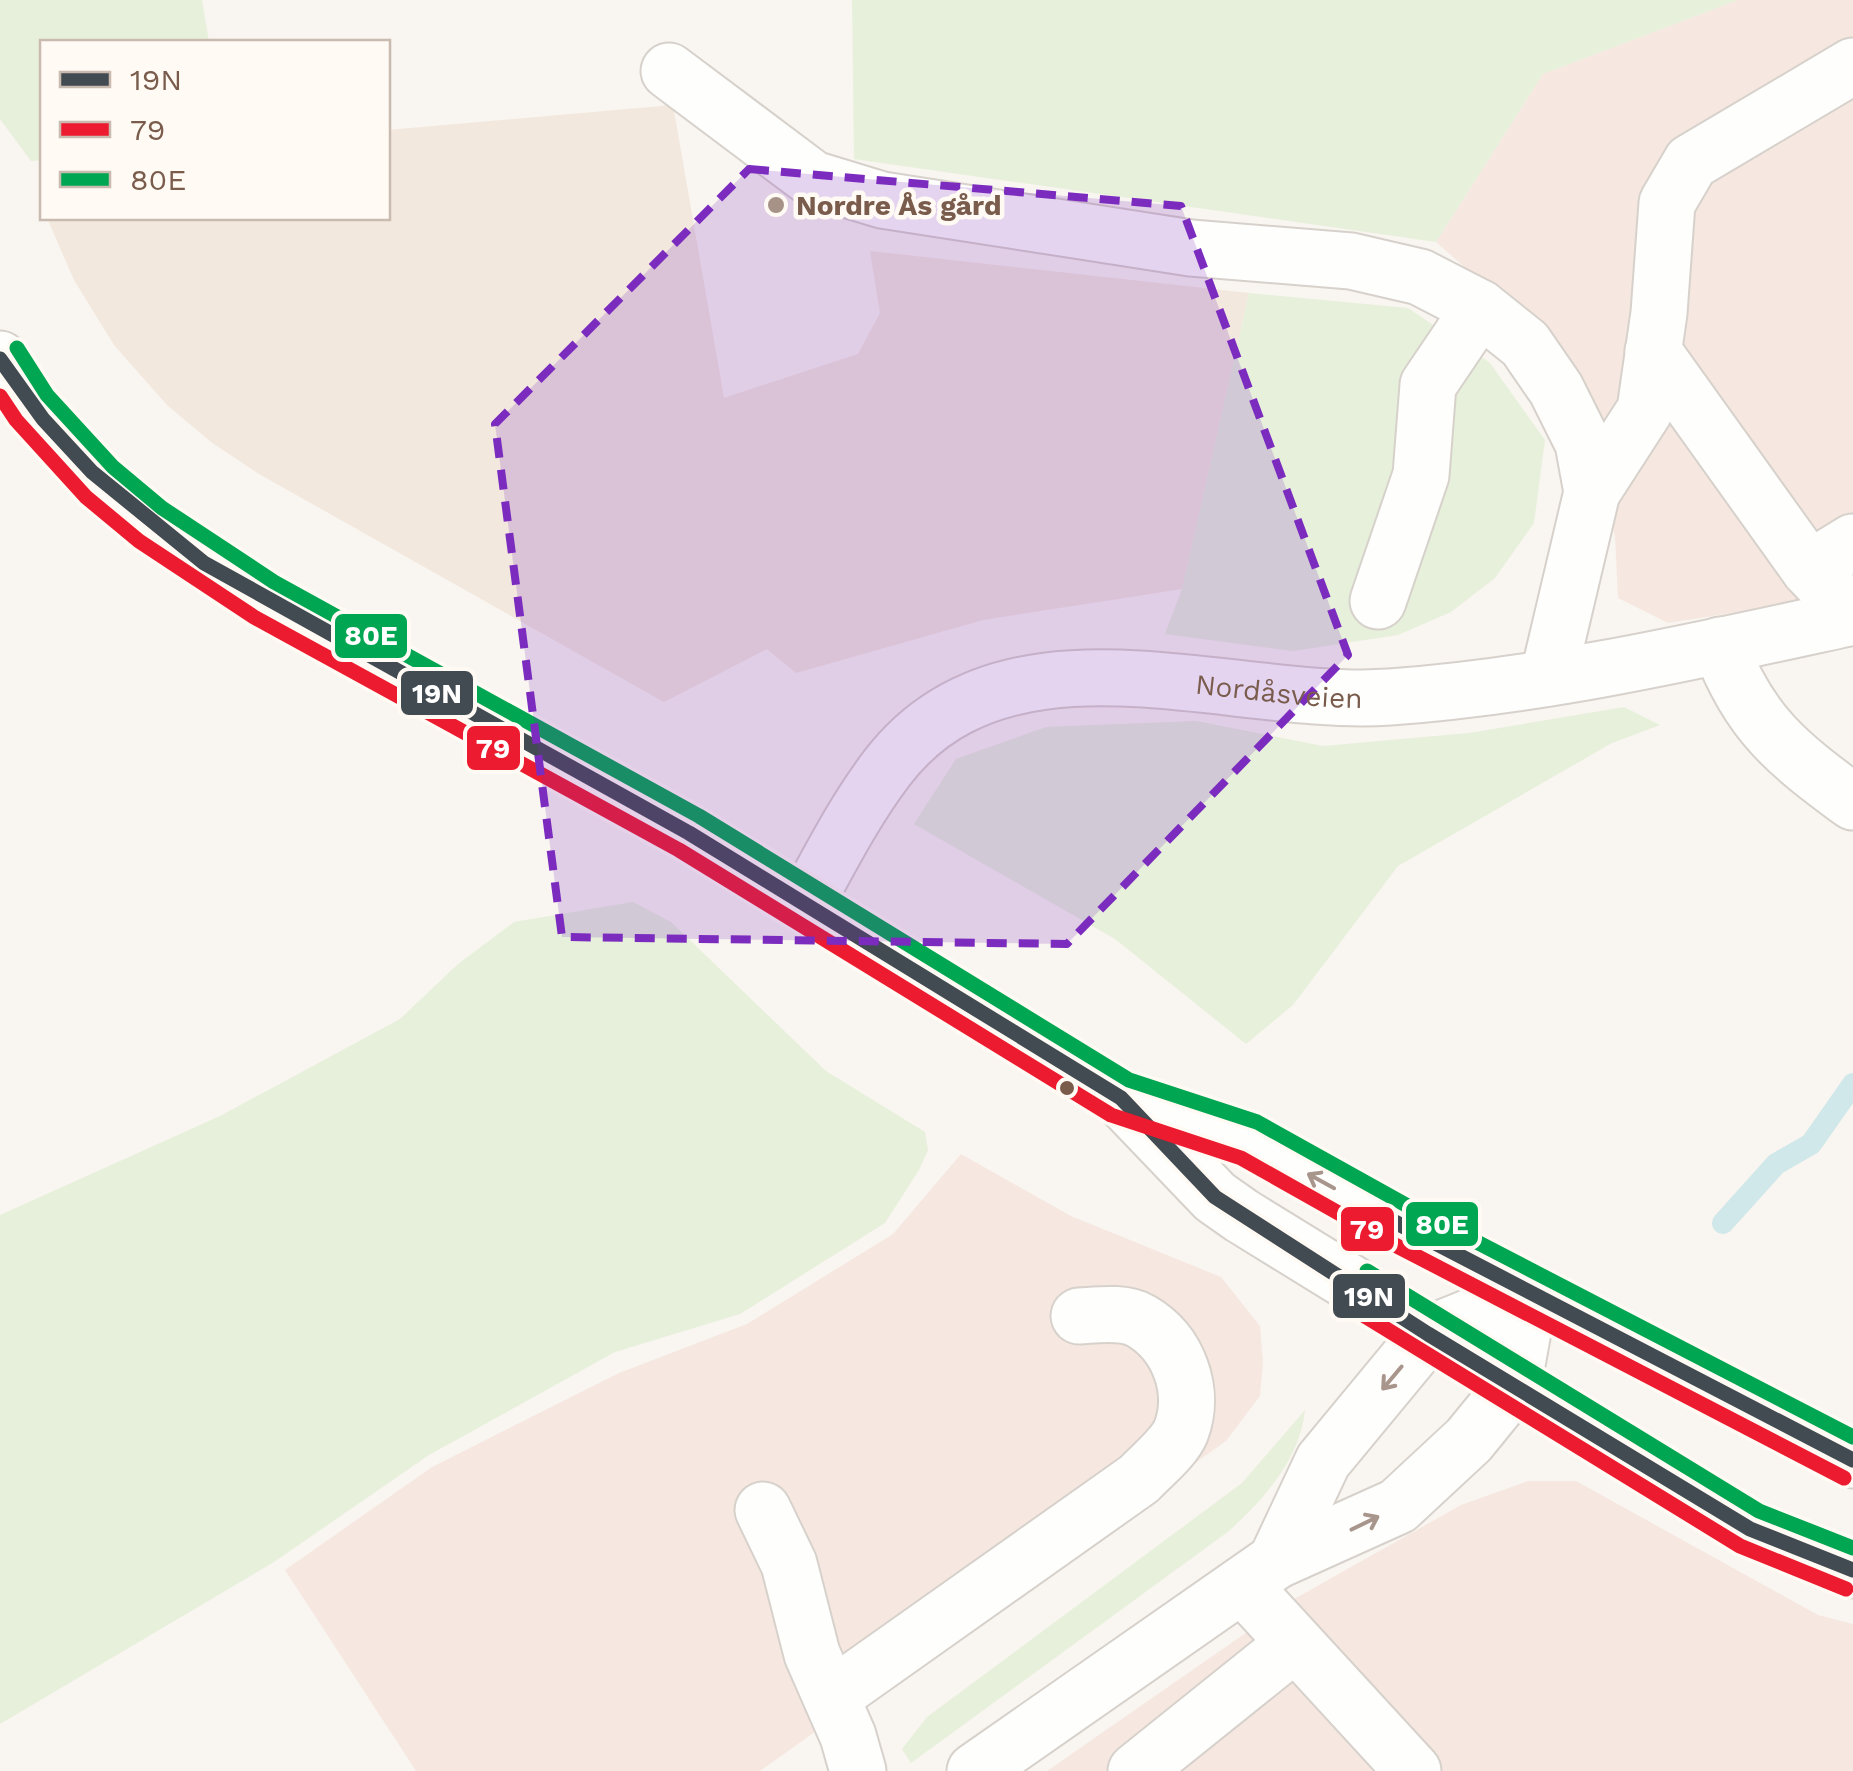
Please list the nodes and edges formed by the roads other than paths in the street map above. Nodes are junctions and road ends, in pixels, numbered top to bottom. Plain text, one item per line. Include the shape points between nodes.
1 (1853, 66) edge
2 (669, 72) dead end
3 (1480, 308) junction
4 (1653, 351) junction
5 (0, 359) edge
6 (1592, 492) junction
7 (1831, 556) edge
8 (1378, 601) dead end
9 (1853, 616) edge
10 (1720, 645) junction
11 (1548, 678) junction
12 (1853, 802) edge
13 (805, 904) junction
14 (1121, 1098) junction
15 (1530, 1293) junction
16 (1079, 1316) dead end
17 (1428, 1334) junction
18 (1513, 1386) junction
19 (1853, 1460) edge
20 (763, 1510) dead end
21 (1853, 1570) edge
22 (1259, 1573) junction
23 (1293, 1646) junction
24 (831, 1697) junction
25 (858, 1771) edge
26 (976, 1771) edge
27 (1136, 1771) edge
28 (1412, 1771) edge

1 - 4 street via 1691,162 1667,203
2 - 3 street via 813,179 865,195 1191,248 1351,261 1420,276
3 - 6 street via 1525,344 1556,389 1583,443
3 - 8 street via 1428,385 1421,475
4 - 6 street via 1645,410
4 - 7 street
5 - 13 street via 63,446 204,563
6 - 11 street
7 - 9 street
9 - 10 street, Nordåsveien
10 - 11 street, Nordåsveien
10 - 12 street via 1731,676 1770,737
11 - 13 street, Nordåsveien via 1341,699 1088,676 995,694 934,722 888,768
13 - 14 street
15 -> 14 street via 1249,1140
14 - 17 street via 1215,1198
15 - 17 street
15 - 18 street
15 - 19 street
16 - 24 street via 1140,1320 1163,1339 1182,1369 1188,1404 1180,1436 1140,1479
17 - 18 street
17 -> 22 street via 1323,1461
18 - 21 street via 1750,1529
22 -> 18 street via 1398,1506 1469,1440
20 - 24 street via 789,1564 812,1654
22 - 23 street
22 - 26 street
23 - 27 street
23 - 28 street
24 - 25 street

